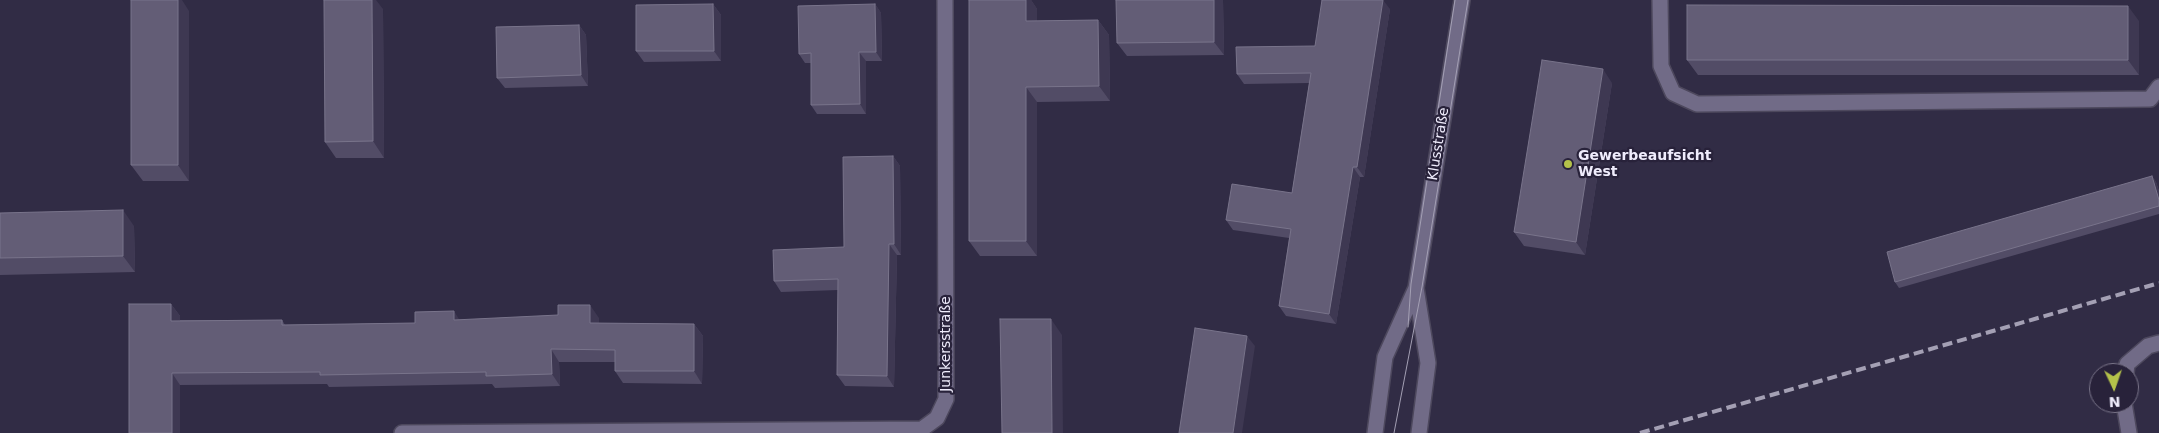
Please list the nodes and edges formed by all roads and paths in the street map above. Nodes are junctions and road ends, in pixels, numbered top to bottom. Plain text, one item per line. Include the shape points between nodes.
1 (945, 0) edge
2 (1462, 0) edge
3 (1660, 0) edge
4 (2159, 87) edge
5 (1416, 288) junction
6 (2159, 343) edge
7 (2132, 363) edge
8 (2126, 413) edge
9 (402, 433) edge
10 (1375, 433) edge
11 (1418, 433) edge
12 (2130, 433) edge

1 - 9 street, Junkersstraße via 946,399 937,418 922,429
2 - 5 street, Klusstraße
3 - 4 street via 1661,66 1673,93 1697,104 2150,99
5 - 10 street, Klusstraße via 1385,357
5 - 11 street, Klusstraße via 1428,364
6 - 7 street via 2148,346
8 - 12 street

